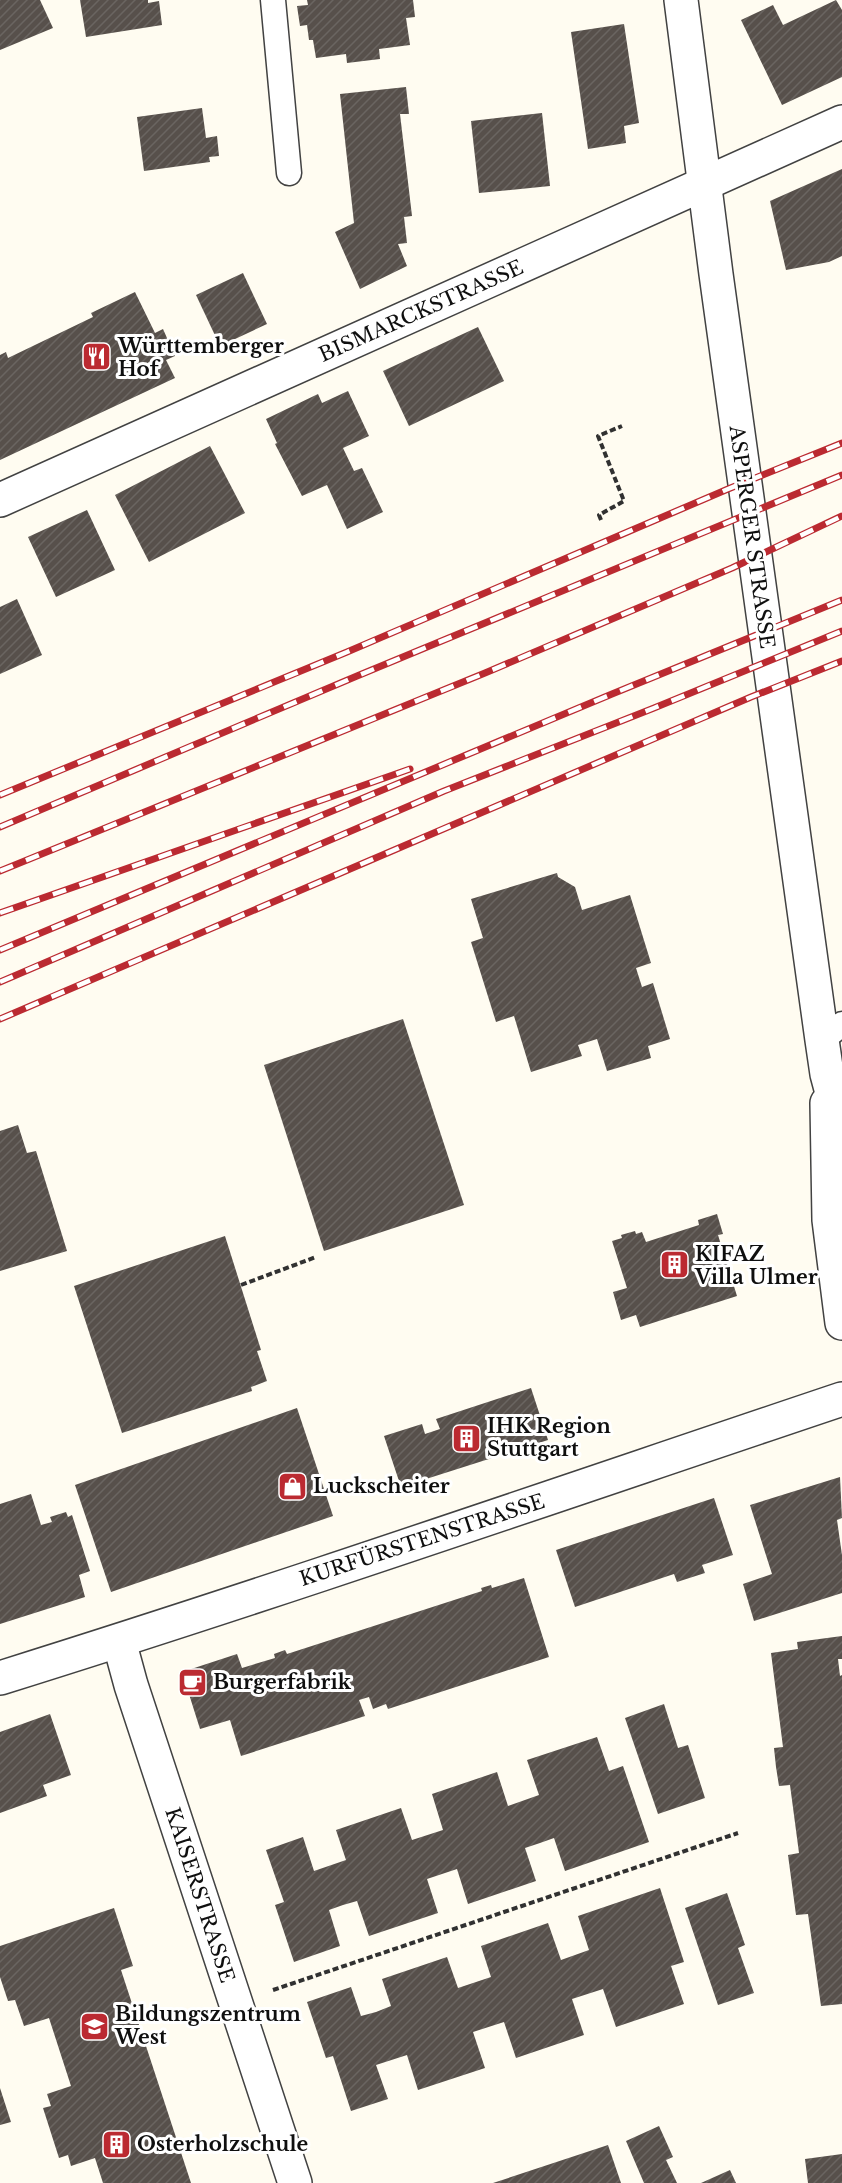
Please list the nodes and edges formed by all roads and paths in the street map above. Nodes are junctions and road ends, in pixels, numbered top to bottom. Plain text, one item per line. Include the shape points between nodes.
1 (273, 0) edge
2 (681, 0) edge
3 (842, 122) edge
4 (289, 173) dead end
5 (705, 184) junction
6 (622, 426) dead end
7 (0, 500) edge
8 (601, 520) dead end
9 (832, 1032) edge
10 (827, 1074) junction
11 (842, 1130) edge
12 (316, 1257) dead end
13 (241, 1285) dead end
14 (842, 1323) edge
15 (842, 1399) edge
16 (119, 1641) junction
17 (0, 1678) edge
18 (738, 1833) dead end
19 (235, 2002) junction
20 (295, 2183) edge

1 - 4 lane
2 - 5 street, ASPERGER STRASSE
3 - 5 street, BISMARCKSTRASSE
5 - 7 street, BISMARCKSTRASSE
5 - 9 street, ASPERGER STRASSE
6 - 8 path via 598,436 624,501 599,515
9 - 10 street, ASPERGER STRASSE
10 - 11 street, ASPERGER STRASSE
10 - 14 street, ASPERGER STRASSE via 829,1220
12 - 13 path
15 - 16 street, KURFÜRSTENSTRASSE
16 - 17 street, KURFÜRSTENSTRASSE
16 - 19 street, KAISERSTRASSE
18 - 19 path
19 - 20 street, KAISERSTRASSE

